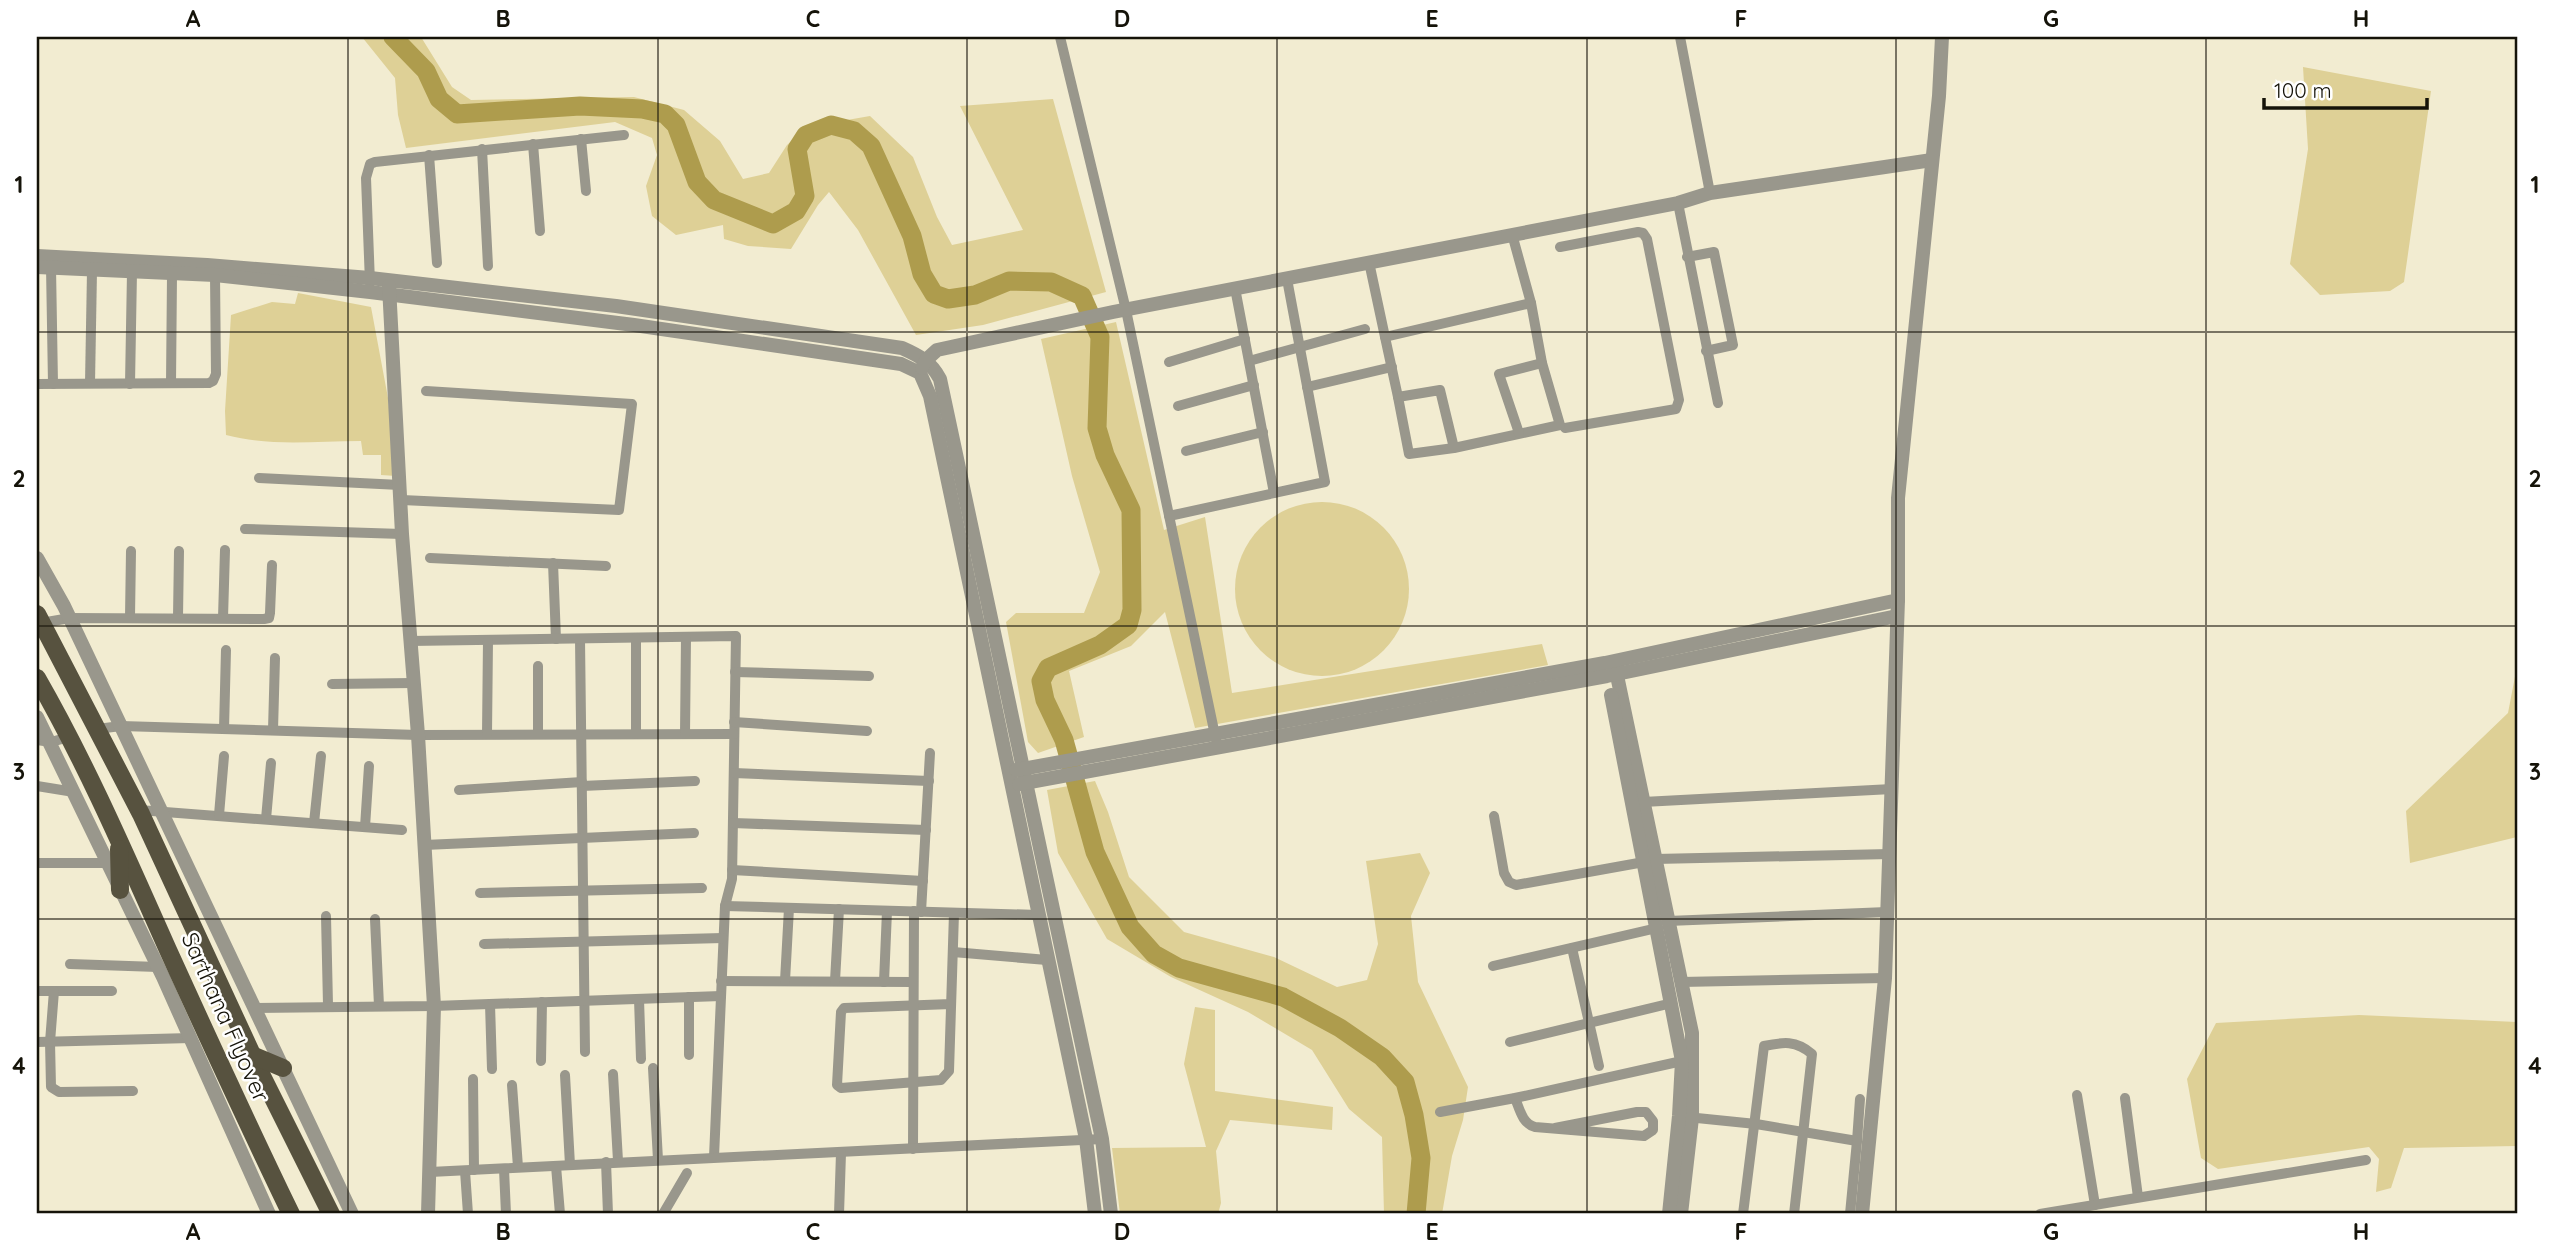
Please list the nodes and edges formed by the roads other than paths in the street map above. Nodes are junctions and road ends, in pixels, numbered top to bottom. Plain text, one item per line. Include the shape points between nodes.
1 (1060, 37) edge
2 (1680, 37) edge
3 (1942, 37) edge
4 (624, 135) dead end
5 (582, 139) junction
6 (533, 144) junction
7 (482, 149) junction
8 (429, 155) junction
9 (1932, 160) junction
10 (586, 191) dead end
11 (1710, 193) junction
12 (1678, 203) junction
13 (1583, 221) junction
14 (540, 231) dead end
15 (1511, 234) junction
16 (1586, 243) junction
17 (1560, 247) dead end
18 (37, 256) edge
19 (1687, 257) junction
20 (1369, 262) junction
21 (437, 263) dead end
22 (488, 266) dead end
23 (44, 267) edge
24 (92, 271) junction
25 (132, 272) junction
26 (172, 275) junction
27 (215, 275) junction
28 (1287, 279) junction
29 (370, 285) junction
30 (389, 288) junction
31 (1235, 288) junction
32 (1531, 303) junction
33 (1119, 311) junction
34 (1364, 329) dead end
35 (1385, 337) junction
36 (1245, 339) junction
37 (1300, 346) junction
38 (1706, 351) junction
39 (1249, 361) junction
40 (1169, 362) dead end
41 (1542, 363) junction
42 (923, 366) junction
43 (1392, 367) junction
44 (90, 383) junction
45 (171, 383) junction
46 (37, 384) edge
47 (53, 384) junction
48 (130, 384) junction
49 (1254, 385) junction
50 (1307, 387) junction
51 (426, 391) dead end
52 (1398, 397) junction
53 (1717, 403) dead end
54 (1178, 406) dead end
55 (1565, 428) dead end
56 (1263, 432) junction
57 (1519, 433) junction
58 (1454, 448) junction
59 (1186, 450) dead end
60 (259, 478) dead end
61 (401, 493) junction
62 (1273, 493) junction
63 (1169, 516) junction
64 (245, 529) dead end
65 (402, 534) junction
66 (225, 550) dead end
67 (131, 551) dead end
68 (179, 551) dead end
69 (37, 558) edge
70 (430, 558) dead end
71 (553, 563) junction
72 (272, 565) dead end
73 (606, 566) dead end
74 (1898, 600) junction
75 (1897, 616) junction
76 (130, 617) junction
77 (178, 617) junction
78 (70, 618) junction
79 (223, 618) junction
80 (39, 619) edge
81 (686, 637) junction
82 (636, 638) junction
83 (556, 639) junction
84 (580, 639) junction
85 (488, 640) junction
86 (410, 641) junction
87 (226, 650) dead end
88 (275, 658) dead end
89 (538, 666) dead end
90 (1610, 669) junction
91 (735, 672) junction
92 (869, 676) dead end
93 (37, 678) edge
94 (414, 683) junction
95 (332, 684) dead end
96 (37, 717) edge
97 (121, 726) junction
98 (734, 728) junction
99 (97, 729) junction
100 (224, 729) junction
101 (273, 730) junction
102 (867, 731) dead end
103 (418, 734) junction
104 (487, 734) junction
105 (538, 734) junction
106 (581, 734) junction
107 (636, 734) junction
108 (685, 734) junction
109 (69, 737) junction
110 (1216, 740) junction
111 (44, 741) edge
112 (930, 754) dead end
113 (224, 756) dead end
114 (321, 756) dead end
115 (271, 763) dead end
116 (369, 766) dead end
117 (734, 772) junction
118 (1025, 775) junction
119 (1009, 779) junction
120 (695, 781) dead end
121 (929, 781) junction
122 (582, 784) junction
123 (37, 786) edge
124 (1892, 789) junction
125 (458, 790) dead end
126 (74, 792) junction
127 (1643, 802) junction
128 (139, 810) junction
129 (161, 810) junction
130 (219, 815) junction
131 (1494, 816) dead end
132 (266, 819) junction
133 (314, 822) junction
134 (733, 823) junction
135 (365, 827) junction
136 (402, 830) dead end
137 (926, 830) junction
138 (694, 833) dead end
139 (582, 836) junction
140 (118, 838) junction
141 (424, 845) junction
142 (1889, 854) junction
143 (1650, 861) junction
144 (37, 863) edge
145 (106, 863) junction
146 (732, 870) junction
147 (923, 881) junction
148 (702, 888) dead end
149 (120, 890) junction
150 (583, 891) junction
151 (480, 893) dead end
152 (725, 905) junction
153 (789, 908) junction
154 (839, 909) junction
155 (887, 911) junction
156 (917, 911) junction
157 (1887, 912) junction
158 (954, 913) junction
159 (1038, 915) junction
160 (326, 916) dead end
161 (375, 919) dead end
162 (1663, 925) junction
163 (723, 938) junction
164 (583, 941) junction
165 (484, 944) dead end
166 (1572, 948) junction
167 (953, 952) junction
168 (1047, 960) junction
169 (70, 964) dead end
170 (1493, 966) dead end
171 (158, 967) junction
172 (1885, 978) junction
173 (722, 981) junction
174 (785, 981) junction
175 (835, 981) junction
176 (884, 982) junction
177 (913, 982) junction
178 (1681, 982) junction
179 (37, 991) edge
180 (54, 991) junction
181 (112, 991) dead end
182 (721, 996) junction
183 (689, 997) junction
184 (639, 999) junction
185 (584, 1001) junction
186 (542, 1002) junction
187 (1672, 1003) junction
188 (490, 1004) junction
189 (951, 1004) junction
190 (328, 1005) junction
191 (913, 1005) junction
192 (379, 1006) junction
193 (434, 1006) junction
194 (255, 1008) junction
195 (1588, 1022) junction
196 (191, 1038) junction
197 (37, 1042) edge
198 (50, 1042) junction
199 (1510, 1042) dead end
200 (585, 1052) dead end
201 (1685, 1053) junction
202 (252, 1055) junction
203 (689, 1055) dead end
204 (641, 1059) dead end
205 (541, 1061) dead end
206 (1599, 1066) dead end
207 (283, 1068) junction
208 (653, 1068) dead end
209 (492, 1069) dead end
210 (613, 1074) dead end
211 (565, 1075) dead end
212 (473, 1079) dead end
213 (911, 1082) junction
214 (512, 1085) dead end
215 (132, 1091) dead end
216 (2077, 1095) dead end
217 (1516, 1098) junction
218 (2124, 1098) dead end
219 (1860, 1099) dead end
220 (1440, 1112) dead end
221 (1685, 1117) junction
222 (1756, 1124) junction
223 (1555, 1128) junction
224 (1802, 1132) junction
225 (1086, 1139) junction
226 (1102, 1139) junction
227 (1857, 1141) junction
228 (913, 1149) junction
229 (841, 1153) junction
230 (715, 1157) junction
231 (659, 1160) junction
232 (2365, 1160) dead end
233 (612, 1161) junction
234 (570, 1165) junction
235 (556, 1166) junction
236 (518, 1167) junction
237 (504, 1169) junction
238 (470, 1170) junction
239 (430, 1172) junction
240 (687, 1173) dead end
241 (2138, 1197) junction
242 (2120, 1200) junction
243 (2095, 1205) junction
244 (2076, 1211) edge
245 (269, 1214) edge
246 (290, 1214) edge
247 (331, 1214) edge
248 (352, 1214) edge
249 (428, 1214) edge
250 (468, 1214) edge
251 (506, 1214) edge
252 (560, 1214) edge
253 (608, 1214) edge
254 (663, 1214) edge
255 (839, 1214) edge
256 (1095, 1214) edge
257 (1111, 1214) edge
258 (1669, 1214) edge
259 (1681, 1214) edge
260 (1743, 1214) edge
261 (1794, 1214) edge
262 (1850, 1214) edge
263 (1862, 1214) edge
264 (2040, 1214) edge
265 (2123, 1214) edge

1 - 33 street
2 - 11 street
3 - 9 street
4 - 5 street
5 - 6 street
5 - 10 street
6 - 7 street
6 - 14 street
7 - 8 street
7 - 22 street
8 - 21 street
8 - 29 street via 375,162 367,170
9 - 11 street
9 - 74 street via 1898,498
11 - 12 street
12 - 13 street
12 - 19 street
13 - 15 street
13 - 16 street
15 - 20 street
15 - 32 street
16 - 17 street
16 - 55 street via 1638,232 1647,239 1679,405
18 - 29 street via 207,265
19 - 38 street
19 - 38 street via 1714,252 1733,345
20 - 28 street
20 - 35 street
23 - 24 street
23 - 47 street
24 - 25 street
24 - 44 street
25 - 26 street
25 - 48 street
26 - 27 street
26 - 45 street
27 - 29 street
27 - 45 street via 215,377 209,383
28 - 31 street
28 - 37 street
29 - 30 street
30 - 42 street
30 - 61 street
31 - 33 street
31 - 36 street
32 - 35 street
32 - 41 street
33 - 42 street via 937,350
33 - 63 street
34 - 37 street
35 - 43 street
36 - 39 street
36 - 40 street
37 - 39 street
37 - 50 street
38 - 53 street
39 - 49 street
41 - 57 street via 1560,425
41 - 57 street via 1499,374
42 - 118 street via 934,368 940,379
42 - 119 street
43 - 50 street
43 - 52 street
44 - 47 street
44 - 48 street
45 - 48 street
46 - 47 street
49 - 54 street
49 - 56 street
50 - 62 street via 1325,482
51 - 61 street via 632,404 619,510
52 - 58 street via 1440,390
52 - 58 street via 1409,454
56 - 59 street
56 - 62 street
57 - 58 street
60 - 61 street
61 - 65 street
62 - 63 street
63 - 110 street
64 - 65 street
65 - 86 street
66 - 79 street
67 - 76 street
68 - 77 street
69 - 78 street
70 - 71 street
71 - 73 street
71 - 83 street
72 - 79 street via 269,618
74 - 75 street
74 - 90 street
75 - 90 street
75 - 124 street
76 - 77 street
76 - 78 street
77 - 79 street
78 - 80 street
78 - 97 street
80 - 99 main road, Sarthana Flyover
81 - 82 street
81 - 91 street via 736,636
81 - 108 street
82 - 84 street
82 - 107 street
83 - 84 street
83 - 85 street
84 - 106 street
85 - 86 street
85 - 104 street
86 - 94 street
87 - 100 street
88 - 101 street
89 - 105 street
90 - 110 street
90 - 127 street
90 - 143 street
91 - 92 street
91 - 98 street
93 - 109 main road, Sarthana Flyover
94 - 95 street
94 - 103 street
96 - 111 street
97 - 99 street
97 - 100 street
97 - 129 street
98 - 102 street
98 - 108 street
98 - 117 street
99 - 128 main road, Sarthana Flyover
100 - 101 street
101 - 103 street
103 - 104 street
103 - 141 street
104 - 105 street
105 - 106 street
106 - 107 street
106 - 122 street
107 - 108 street
109 - 111 street
109 - 140 main road, Sarthana Flyover
110 - 118 street
111 - 126 street
112 - 121 street
113 - 130 street
114 - 133 street
115 - 132 street
116 - 135 street
117 - 121 street
117 - 134 street
118 - 119 street
118 - 226 street
119 - 159 street
120 - 122 street
121 - 137 street
122 - 125 street
122 - 139 street
123 - 126 street
124 - 127 street
124 - 142 street
126 - 145 street
127 - 143 street
128 - 129 street
128 - 202 main road, Sarthana Flyover
129 - 130 street
129 - 194 street
130 - 132 street
131 - 143 street via 1504,873 1516,885
132 - 133 street
133 - 135 street
134 - 137 street
134 - 146 street
135 - 136 street
137 - 147 street
138 - 139 street
139 - 141 street
139 - 150 street
140 - 149 main road
140 - 246 main road, Sarthana Flyover
141 - 193 street
142 - 143 street
142 - 157 street
143 - 162 street
144 - 145 street
145 - 149 street
146 - 147 street
146 - 152 street
147 - 156 street
148 - 150 street
149 - 171 street
150 - 151 street
150 - 164 street
152 - 153 street
152 - 163 street
153 - 154 street
153 - 174 street
154 - 155 street
154 - 175 street
155 - 156 street
155 - 176 street
156 - 158 street
156 - 177 street
157 - 162 street
157 - 172 street
158 - 159 street
158 - 167 street
159 - 168 street
160 - 190 street
161 - 192 street
162 - 166 street
162 - 178 street
162 - 187 street
163 - 164 street
163 - 173 street
164 - 165 street
164 - 185 street
166 - 170 street
166 - 195 street
167 - 168 street
167 - 189 street
168 - 225 street
169 - 171 street
171 - 196 street
172 - 178 street
172 - 263 street
173 - 174 street
173 - 182 street
174 - 175 street
175 - 176 street
176 - 177 street
177 - 191 street
178 - 201 street
179 - 180 street
180 - 181 street
180 - 198 street
182 - 183 street
182 - 230 street
183 - 184 street
183 - 203 street
184 - 185 street
184 - 204 street
185 - 186 street
185 - 200 street
186 - 188 street
186 - 205 street
187 - 195 street
187 - 201 street
188 - 193 street
188 - 209 street
189 - 191 street
189 - 213 street via 947,1076
190 - 192 street
190 - 194 street
191 - 213 street
191 - 213 street via 842,1010 836,1083 841,1088
192 - 193 street
193 - 239 street
194 - 207 street
195 - 199 street
195 - 206 street
196 - 198 street
196 - 245 street
197 - 198 street
198 - 215 street via 51,1087 55,1091
201 - 217 street
201 - 221 street
202 - 207 main road
202 - 247 main road, Sarthana Flyover
207 - 248 street
208 - 231 street
210 - 233 street
211 - 234 street
212 - 238 street
213 - 228 street
214 - 236 street
216 - 243 street
217 - 220 street
217 - 223 street via 1528,1125
218 - 241 street
219 - 227 street
221 - 222 street
221 - 258 street
221 - 259 street
222 - 224 street
222 - 224 street via 1764,1046 1788,1041 1812,1054
222 - 260 street
223 - 223 street via 1644,1136 1653,1130 1653,1121 1646,1112 1637,1112
224 - 227 street
224 - 261 street
225 - 226 street
225 - 228 street
225 - 256 street
226 - 257 street
227 - 262 street
228 - 229 street
229 - 230 street
229 - 255 street
230 - 231 street
231 - 233 street
232 - 241 street
233 - 234 street
233 - 253 street
234 - 235 street
235 - 236 street
235 - 252 street
236 - 237 street
237 - 238 street
237 - 251 street
238 - 239 street
238 - 250 street
239 - 249 street
240 - 254 street
241 - 242 street
242 - 243 street
242 - 265 street
243 - 244 street
244 - 264 street

